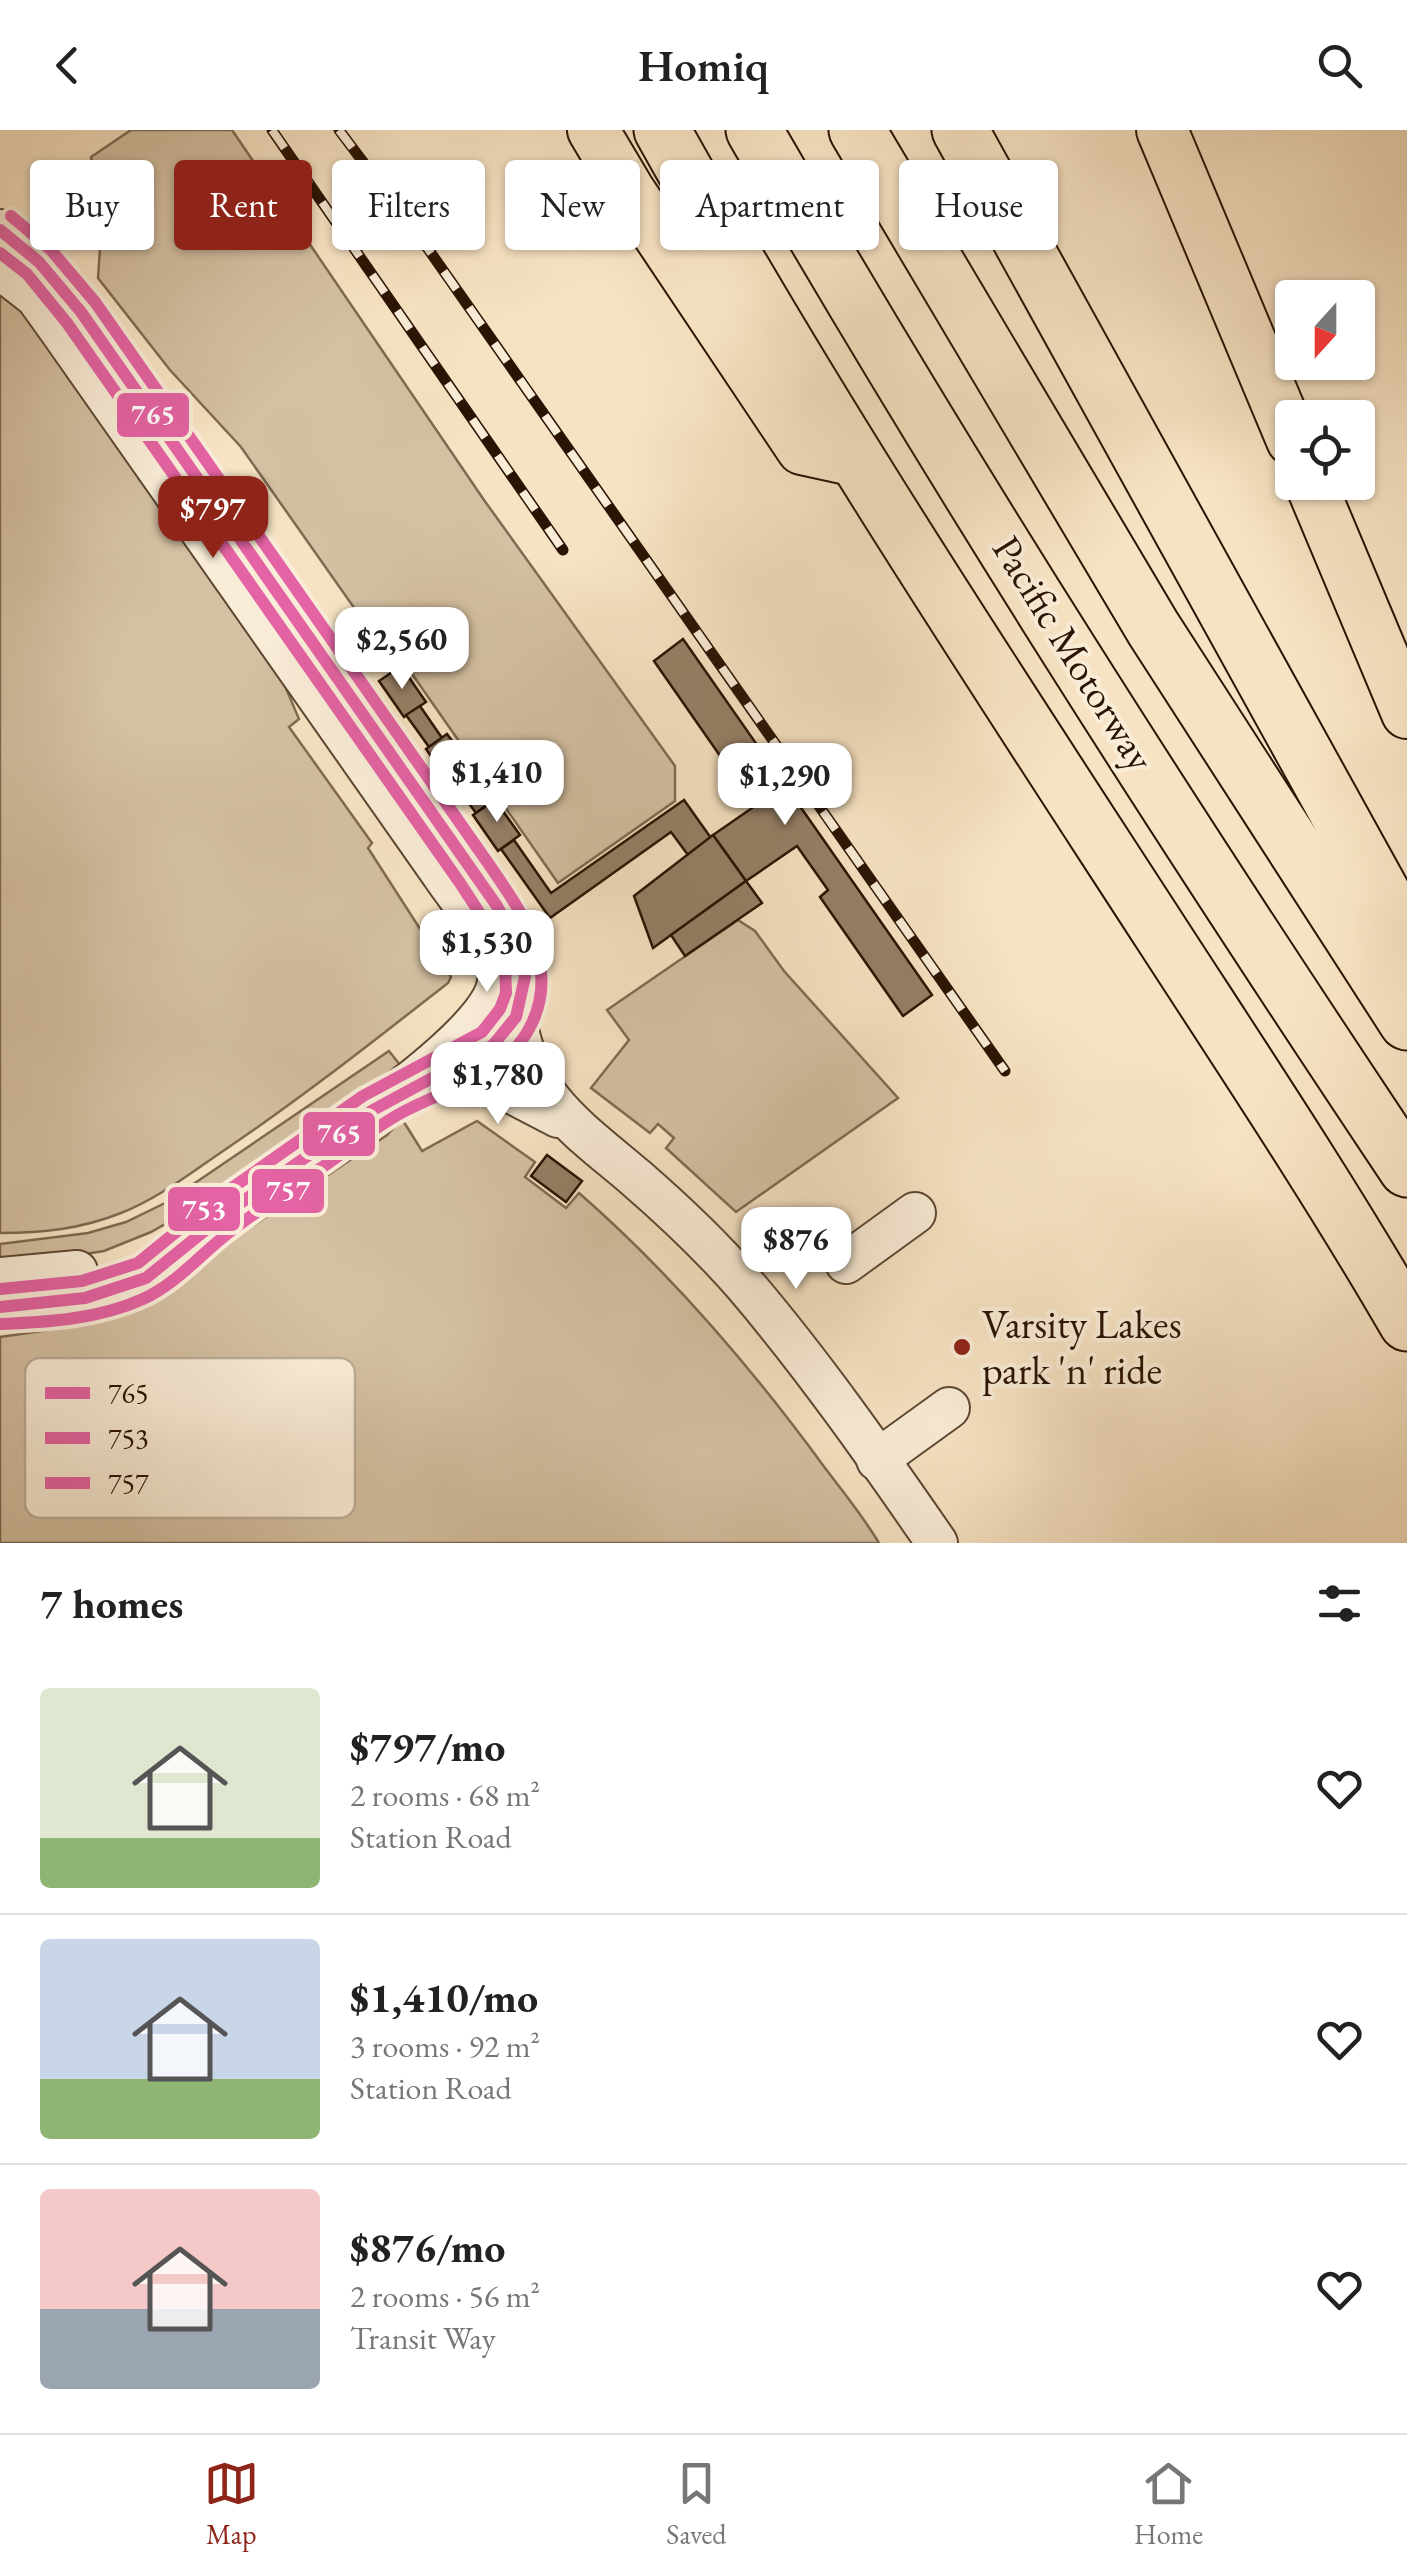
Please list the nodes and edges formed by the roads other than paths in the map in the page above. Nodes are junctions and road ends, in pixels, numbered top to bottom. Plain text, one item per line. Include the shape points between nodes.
1 (593, 130) edge
2 (662, 130) edge
3 (754, 130) edge
4 (857, 130) edge
5 (960, 130) edge
6 (1162, 130) edge
7 (0, 230) edge
8 (0, 269) edge
9 (1275, 400) edge
10 (857, 462) junction
11 (1318, 500) edge
12 (1407, 714) edge
13 (1394, 1003) edge
14 (516, 1018) junction
15 (448, 1071) junction
16 (389, 1100) junction
17 (566, 1120) junction
18 (1407, 1169) edge
19 (915, 1213) dead end
20 (217, 1220) junction
21 (846, 1263) dead end
22 (0, 1278) edge
23 (0, 1307) edge
24 (1407, 1322) edge
25 (948, 1408) dead end
26 (877, 1460) junction
27 (938, 1543) edge

1 - 10 main road via 802,449
2 - 10 highway
3 - 18 highway, Pacific Motorway via 906,387
4 - 13 highway, Pacific Motorway via 1153,628
5 - 13 highway via 1382,893
6 - 9 main road
7 - 14 street via 81,312 483,887 525,962
8 - 16 street via 36,297 491,950 498,977 482,1020
10 - 24 highway
11 - 12 main road
14 - 15 street via 498,1042
14 - 17 street via 520,1050
15 - 16 street
15 - 17 street via 479,1076
16 - 20 street
17 - 26 street via 690,1227 744,1284
19 - 21 street
20 - 22 street via 92,1268
20 - 23 street via 164,1268 134,1284 61,1303
25 - 26 street
26 - 27 street

